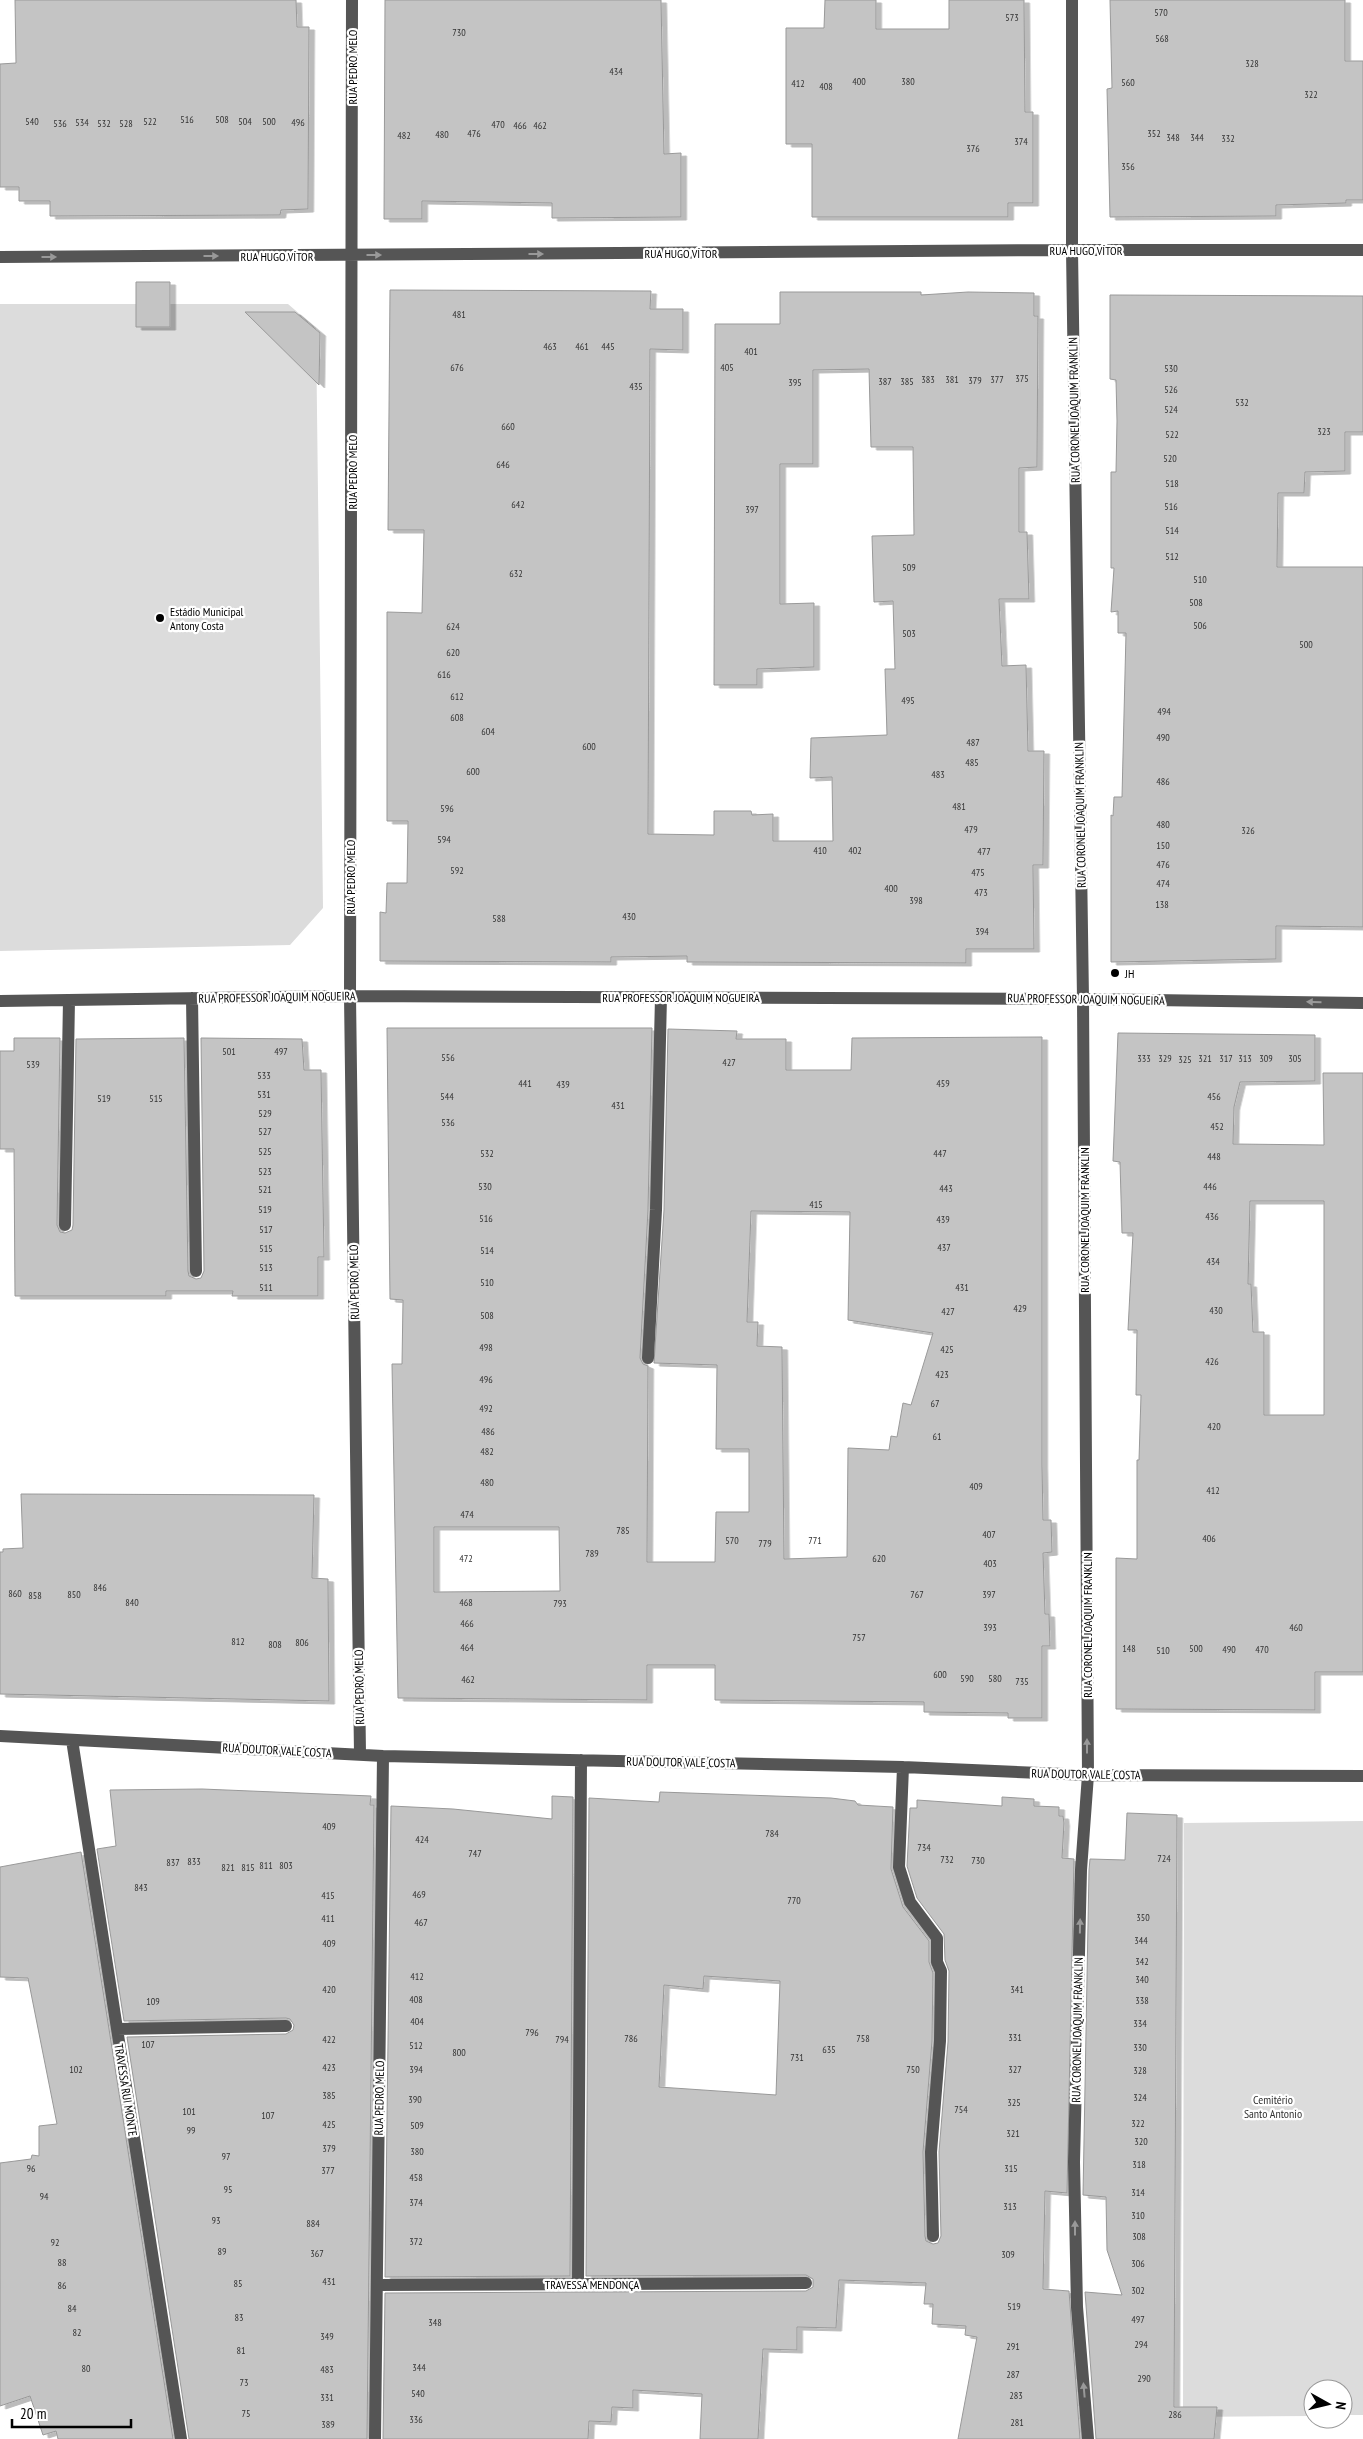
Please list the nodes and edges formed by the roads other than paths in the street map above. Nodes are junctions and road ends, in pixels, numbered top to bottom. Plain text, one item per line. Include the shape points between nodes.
1 (352, 0) edge
2 (1072, 0) edge
3 (1072, 250) junction
4 (1363, 250) edge
5 (353, 255) junction
6 (0, 258) edge
7 (350, 996) junction
8 (661, 997) junction
9 (192, 998) junction
10 (1083, 999) junction
11 (69, 1000) junction
12 (0, 1001) edge
13 (1363, 1003) edge
14 (65, 1225) dead end
15 (196, 1271) dead end
16 (648, 1358) dead end
17 (0, 1736) edge
18 (72, 1740) junction
19 (360, 1754) junction
20 (383, 1756) junction
21 (581, 1760) junction
22 (903, 1767) junction
23 (1088, 1775) junction
24 (1363, 1776) edge
25 (286, 2026) dead end
26 (117, 2029) junction
27 (933, 2236) dead end
28 (806, 2283) dead end
29 (578, 2284) junction
30 (377, 2285) junction
31 (181, 2439) edge
32 (375, 2439) edge
33 (1088, 2439) edge

1 - 5 street, RUA PEDRO MELO
2 - 3 street, RUA CORONEL JOAQUIM FRANKLIN
3 - 4 street, RUA HUGO VÍTOR
5 -> 3 street, RUA HUGO VÍTOR
3 - 10 street, RUA CORONEL JOAQUIM FRANKLIN
6 -> 5 street, RUA HUGO VÍTOR
5 - 7 street, RUA PEDRO MELO
7 - 8 street, RUA PROFESSOR JOAQUIM NOGUEIRA
7 - 9 street, RUA PROFESSOR JOAQUIM NOGUEIRA
7 - 19 street, RUA PEDRO MELO
8 - 10 street, RUA PROFESSOR JOAQUIM NOGUEIRA
8 - 16 street via 656,1210
9 - 11 street, RUA PROFESSOR JOAQUIM NOGUEIRA
9 - 15 street
13 -> 10 street, RUA PROFESSOR JOAQUIM NOGUEIRA
23 -> 10 street, RUA CORONEL JOAQUIM FRANKLIN
11 - 12 street, RUA PROFESSOR JOAQUIM NOGUEIRA
11 - 14 street
17 - 18 street, RUA DOUTOR VALE COSTA
18 - 19 street, RUA DOUTOR VALE COSTA
18 - 26 street, TRAVESSA RUI MONTE
19 - 20 street, RUA DOUTOR VALE COSTA
20 - 21 street, RUA DOUTOR VALE COSTA
20 - 30 street, RUA PEDRO MELO
21 - 22 street, RUA DOUTOR VALE COSTA
21 - 29 street
22 - 23 street, RUA DOUTOR VALE COSTA
22 - 27 street via 899,1867 910,1902 937,1938 937,1962 941,1971 931,2152
23 - 24 street, RUA DOUTOR VALE COSTA
33 -> 23 street, RUA CORONEL JOAQUIM FRANKLIN via 1077,2307 1074,2162 1081,1870
25 - 26 street
26 - 31 street, TRAVESSA RUI MONTE
28 - 29 street, TRAVESSA MENDONÇA
29 - 30 street, TRAVESSA MENDONÇA
30 - 32 street, RUA PEDRO MELO

